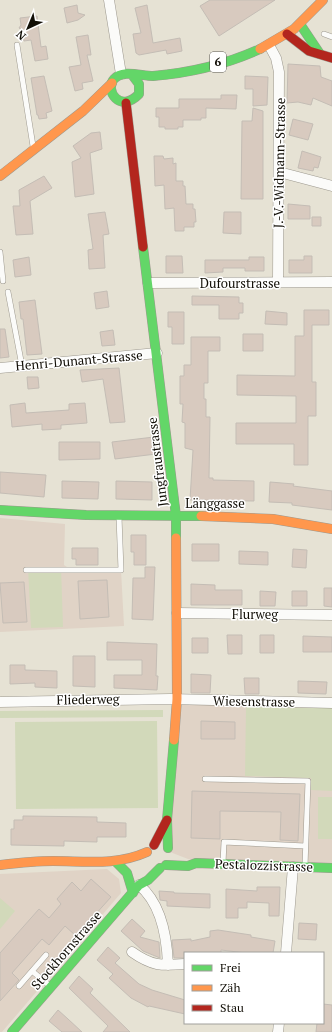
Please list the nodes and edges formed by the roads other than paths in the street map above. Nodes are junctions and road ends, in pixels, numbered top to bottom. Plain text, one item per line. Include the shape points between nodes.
1 (109, 0) edge
2 (323, 0) edge
3 (300, 24) junction
4 (287, 34) junction
5 (324, 34) dead end
6 (332, 37) edge
7 (17, 44) dead end
8 (269, 45) junction
9 (320, 54) junction
10 (332, 58) edge
11 (121, 74) junction
12 (171, 75) junction
13 (133, 76) junction
14 (112, 83) junction
15 (138, 94) junction
16 (122, 101) junction
17 (83, 111) junction
18 (34, 150) junction
19 (279, 172) junction
20 (0, 176) edge
21 (332, 186) edge
22 (0, 252) edge
23 (3, 281) dead end
24 (278, 282) junction
25 (332, 282) edge
26 (148, 283) junction
27 (8, 292) dead end
28 (157, 353) junction
29 (22, 366) junction
30 (0, 368) edge
31 (0, 510) edge
32 (119, 516) junction
33 (176, 516) junction
34 (332, 529) edge
35 (26, 570) dead end
36 (177, 613) junction
37 (332, 615) edge
38 (177, 699) junction
39 (0, 702) edge
40 (332, 703) edge
41 (204, 779) dead end
42 (167, 820) junction
43 (305, 846) junction
44 (150, 849) junction
45 (169, 850) junction
46 (116, 862) junction
47 (196, 863) junction
48 (223, 864) junction
49 (0, 865) edge
50 (145, 865) junction
51 (163, 866) junction
52 (293, 867) junction
53 (305, 867) junction
54 (332, 868) edge
55 (136, 889) junction
56 (132, 952) dead end
57 (286, 952) edge
58 (46, 954) dead end
59 (184, 964) edge
60 (168, 965) junction
61 (32, 971) junction
62 (19, 986) dead end
63 (51, 987) junction
64 (12, 1032) edge

1 - 11 street
2 - 3 street, 6
3 - 4 street, 6
3 - 9 street
4 - 8 street, 6
4 - 9 street via 309,51
5 - 6 lane
7 - 18 lane
8 - 12 street, 6 via 231,59
8 - 19 street, J.-V.-Widmann-Strasse via 276,58 279,72
9 - 10 street
11 - 13 street
11 - 14 street
12 - 13 street, 6
12 - 15 street, 6
13 - 15 street via 139,84
14 - 16 street via 112,95
14 - 17 street
15 - 16 street via 134,100
16 - 17 street
16 - 26 street, Jungfraustrasse
17 - 18 street
18 - 20 street
19 - 21 street
19 - 24 street, J.-V.-Widmann-Strasse
22 - 23 lane
24 - 25 street, Dufourstrasse
24 - 26 street, Dufourstrasse
26 - 28 street, Jungfraustrasse
27 - 29 lane
28 - 29 street, Henri-Dunant-Strasse
28 - 33 street, Jungfraustrasse
29 - 30 street, Henri-Dunant-Strasse
31 - 32 street, Länggasse
32 - 33 street, Länggasse
32 - 35 lane via 121,570
33 - 34 street, Länggasse via 258,516 304,522
33 - 36 street, Jungfraustrasse
36 - 37 street, Flurweg
36 - 38 street, Jungfraustrasse
38 - 39 street, Fliederweg
38 - 40 street, Wiesenstrasse
38 - 42 street, Jungfraustrasse
41 - 43 lane via 308,781
42 - 44 street, Jungfraustrasse
42 - 45 street, Jungfraustrasse
43 - 48 lane via 224,842
43 - 53 lane
44 - 45 street, Pestalozzistrasse via 160,843
44 - 46 street via 136,858
44 - 50 street, Stockhornstrasse
45 - 47 street, Pestalozzistrasse
45 - 51 street, Jungfraustrasse via 171,856
46 - 49 street via 52,861
46 - 50 street via 129,866
46 - 55 street
47 - 48 street, Pestalozzistrasse
47 - 51 street, Pestalozzistrasse via 188,866
48 - 52 street, Pestalozzistrasse
50 - 51 street, Pestalozzistrasse
50 - 55 street, Stockhornstrasse
51 - 55 street, Stockhornstrasse
52 - 53 street, Pestalozzistrasse
52 - 57 street
53 - 54 street, Pestalozzistrasse
55 - 60 street via 150,896 159,916 167,938
55 - 63 street, Stockhornstrasse
56 - 60 street via 147,963
58 - 61 lane
59 - 60 street
61 - 62 lane
61 - 63 lane
63 - 64 street, Stockhornstrasse

